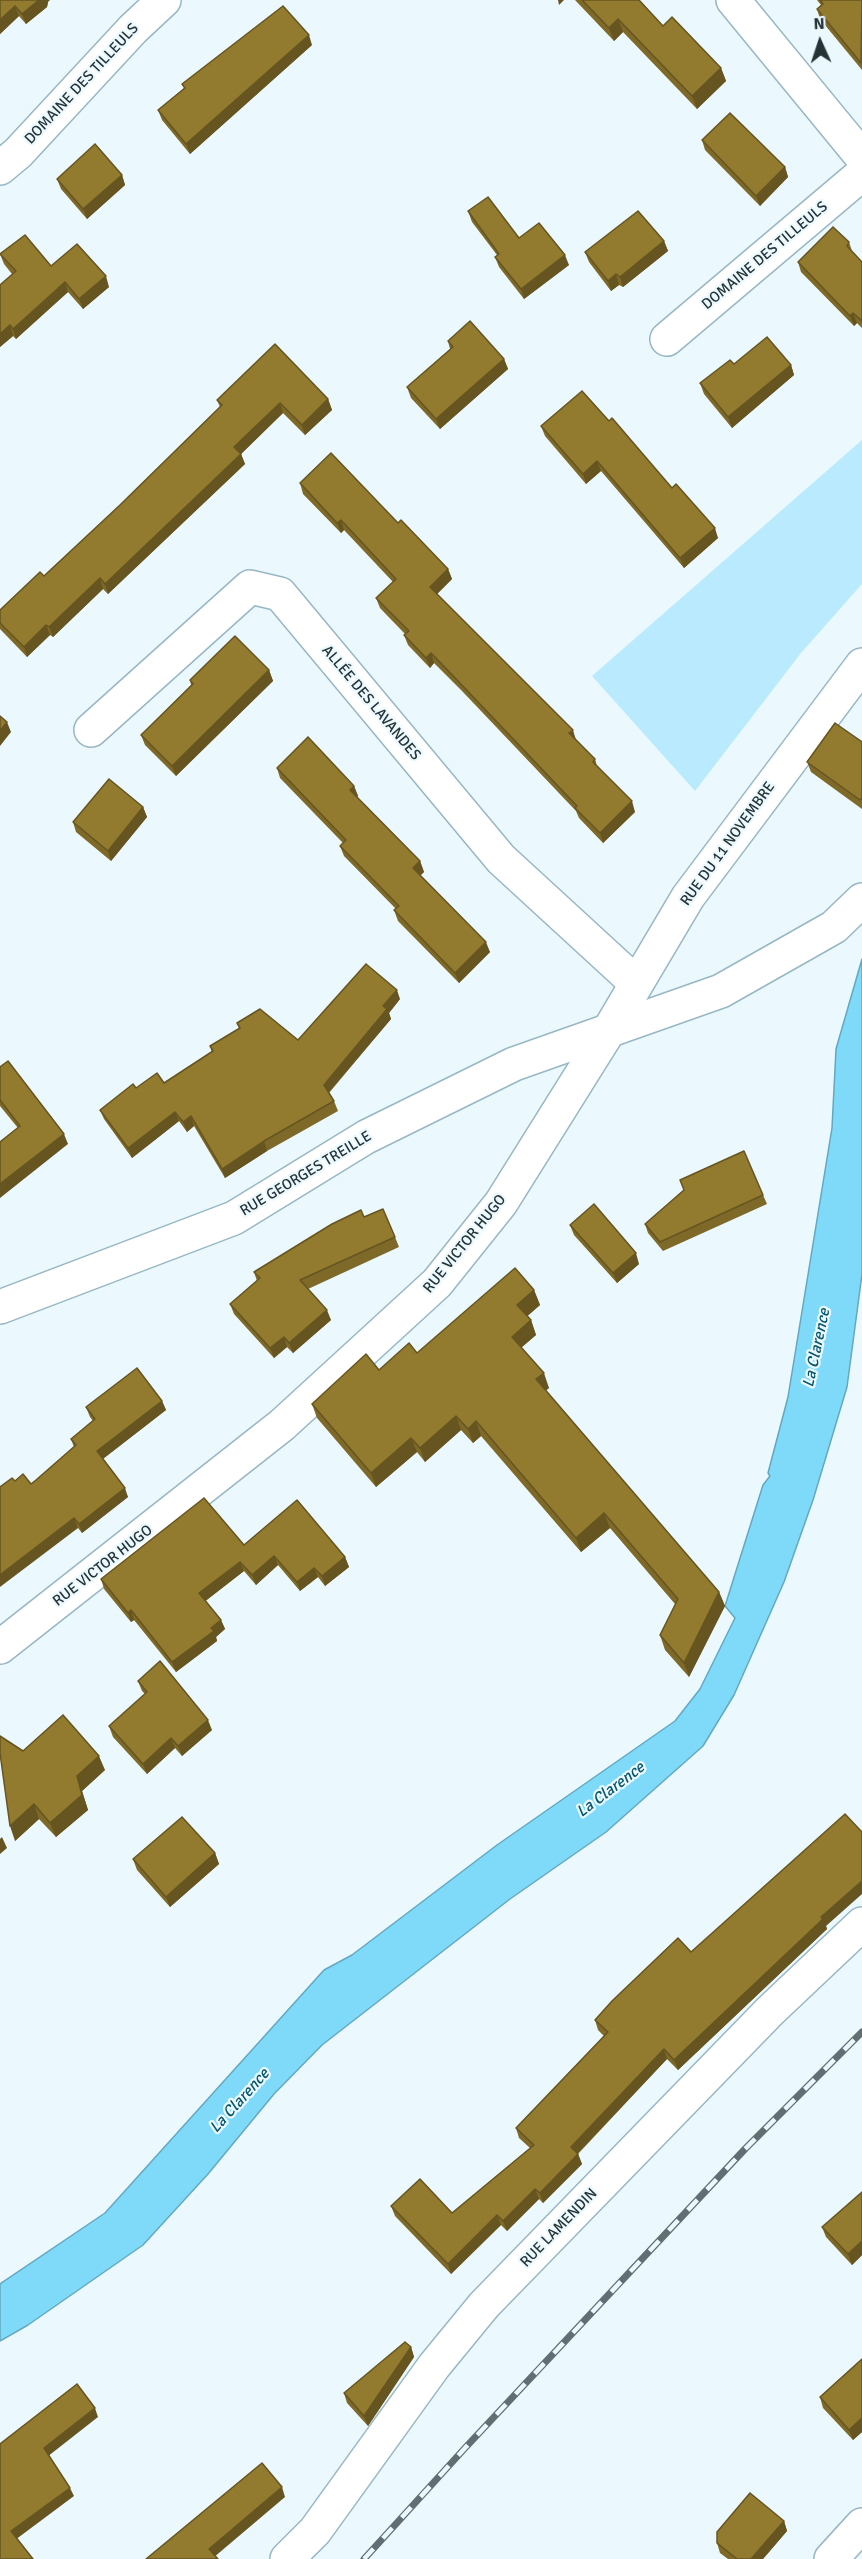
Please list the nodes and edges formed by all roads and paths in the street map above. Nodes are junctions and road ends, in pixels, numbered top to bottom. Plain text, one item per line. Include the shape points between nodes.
1 (164, 0) edge
2 (733, 0) edge
3 (862, 157) edge
4 (0, 168) edge
5 (862, 174) edge
6 (667, 339) dead end
7 (862, 665) edge
8 (91, 730) dead end
9 (862, 900) edge
10 (636, 983) junction
11 (608, 1032) junction
12 (0, 1307) edge
13 (0, 1647) edge
14 (862, 1924) edge
15 (862, 2524) edge
16 (287, 2559) edge
17 (831, 2559) edge

1 - 4 street, DOMAINE DES TILLEULS
2 - 3 street
5 - 6 street, DOMAINE DES TILLEULS
7 - 10 street, RUE DU 11 NOVEMBRE via 688,897
8 - 10 street, ALLÉE DES LAVANDES via 250,587 280,594 501,859
9 - 11 street via 834,927 721,991
10 - 11 street, RUE DU 11 NOVEMBRE
11 - 12 street, RUE GEORGES TREILLE via 514,1064 422,1108 366,1137 234,1218
11 - 13 street, RUE VICTOR HUGO via 501,1203 436,1283 282,1425
14 - 16 street, RUE LAMENDIN via 770,2011 484,2305 434,2366 315,2531
15 - 17 street

